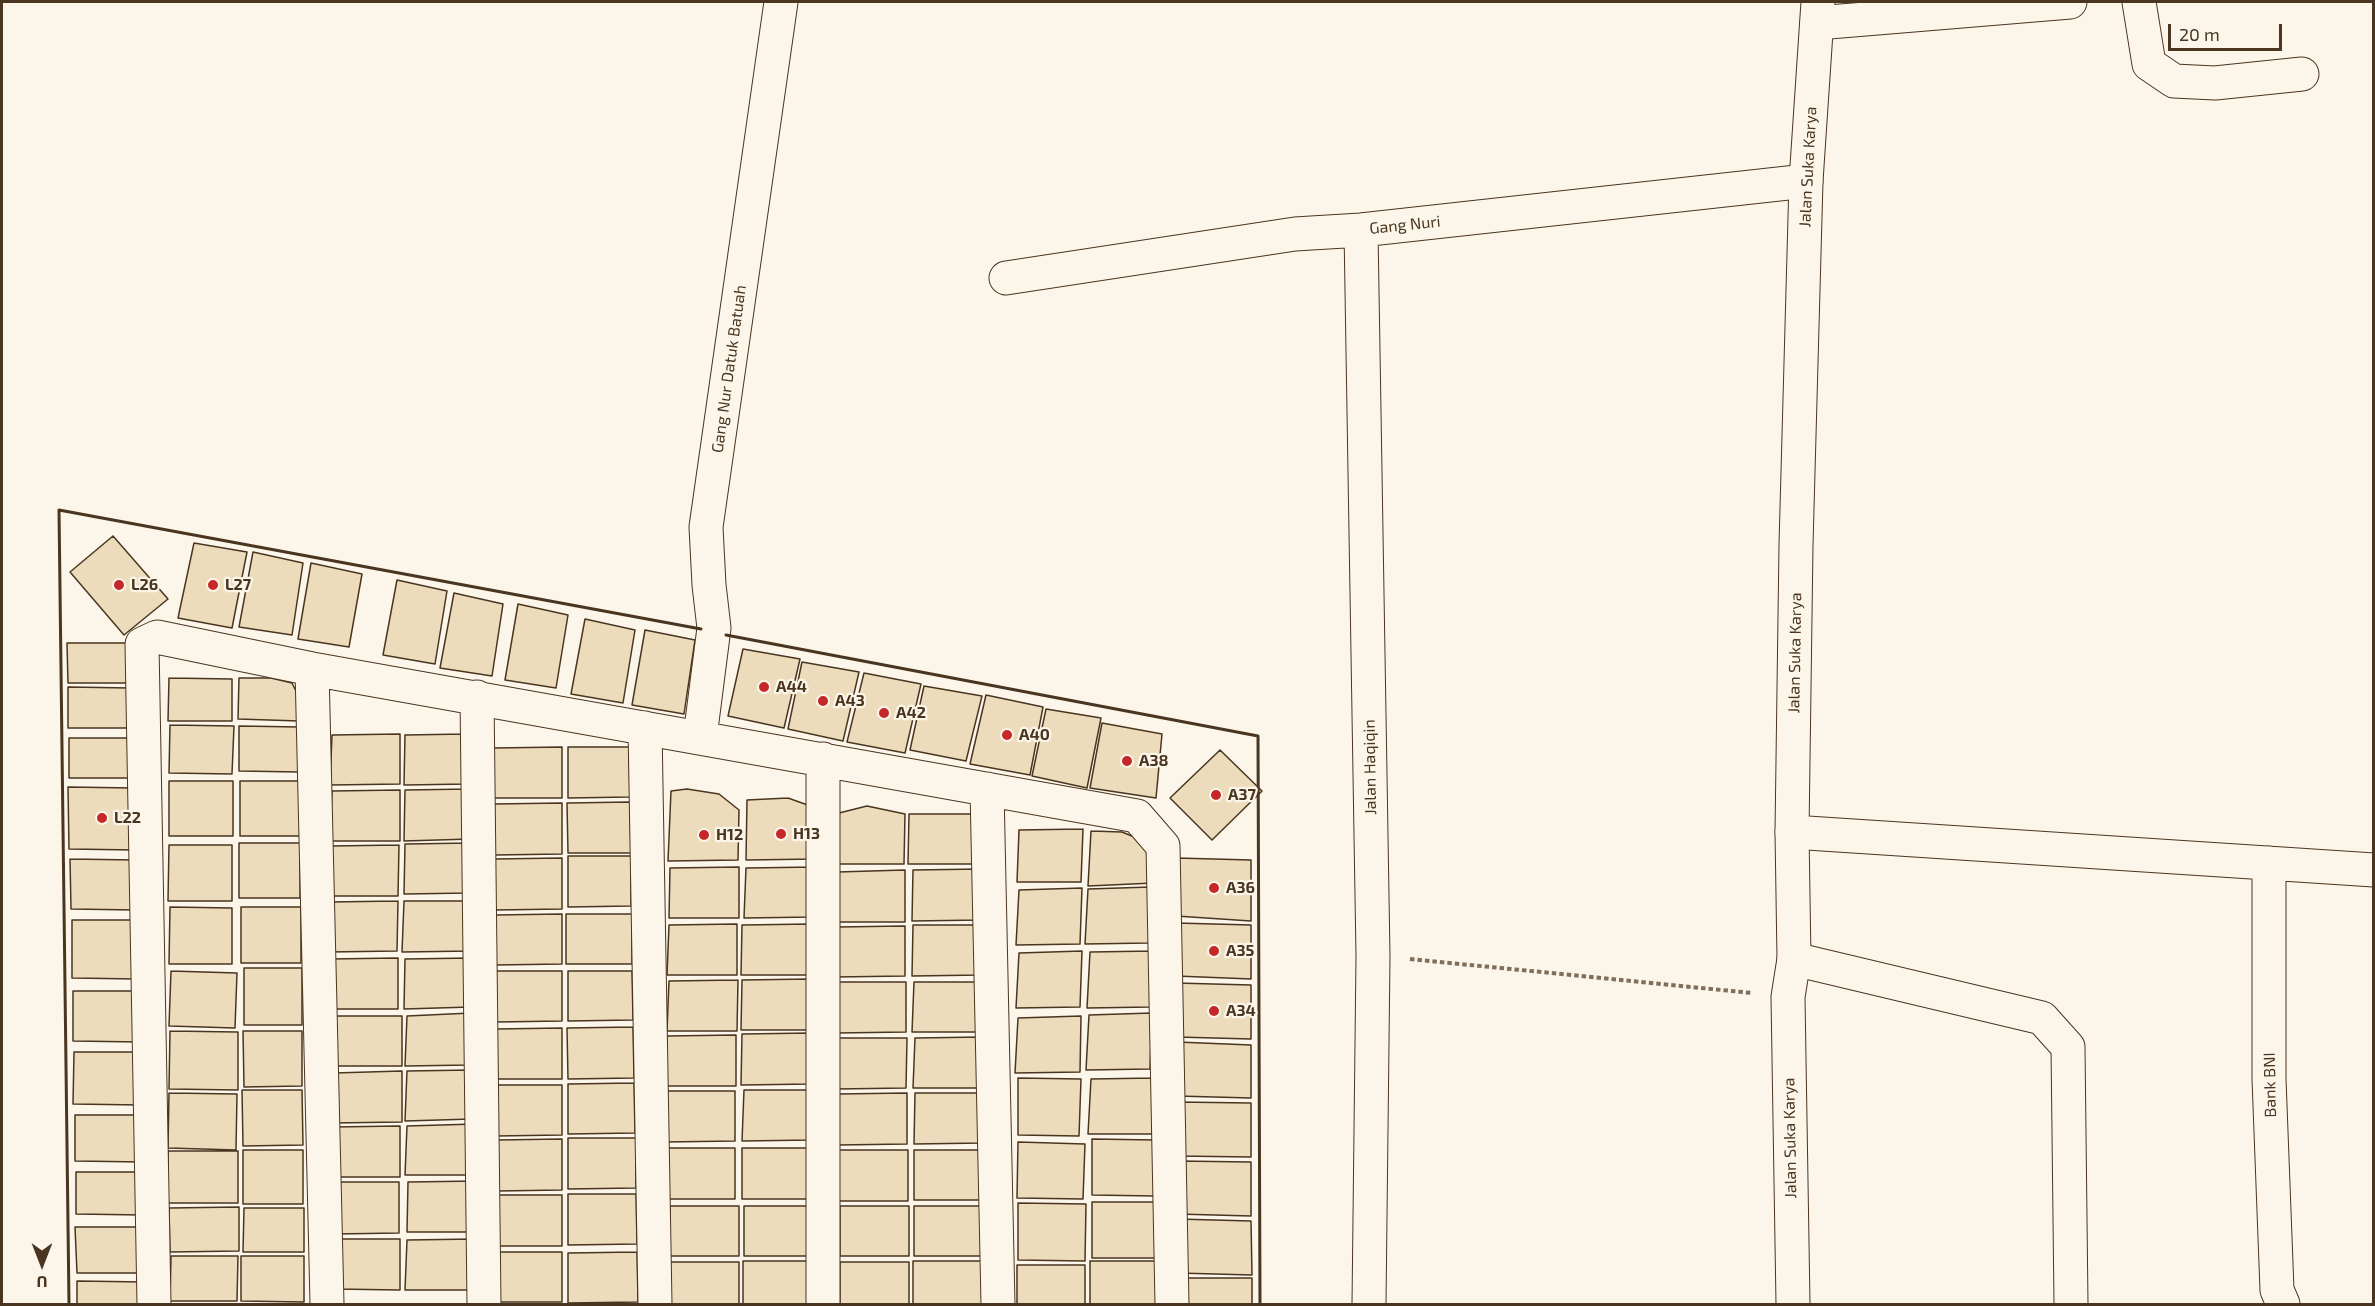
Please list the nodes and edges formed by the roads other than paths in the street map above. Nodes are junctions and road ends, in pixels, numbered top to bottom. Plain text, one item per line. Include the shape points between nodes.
1 (782, 2) edge
2 (2070, 2) edge
3 (2139, 2) edge
4 (1817, 12) edge
5 (2302, 74) dead end
6 (1806, 181) junction
7 (1361, 230) junction
8 (1006, 278) dead end
9 (312, 669) junction
10 (477, 697) junction
11 (645, 728) junction
12 (700, 737) junction
13 (823, 759) junction
14 (987, 789) junction
15 (1792, 832) junction
16 (2269, 863) junction
17 (2373, 870) edge
18 (1794, 959) junction
19 (154, 1305) edge
20 (327, 1305) edge
21 (484, 1305) edge
22 (655, 1305) edge
23 (823, 1305) edge
24 (998, 1305) edge
25 (1172, 1305) edge
26 (1369, 1305) edge
27 (1793, 1305) edge
28 (2071, 1305) edge
29 (2283, 1305) edge

1 - 12 street, Gang Nur Datuk Batuah via 706,527 714,628
2 - 4 street
3 - 5 street via 2149,64 2174,81 2215,83
4 - 6 street, Jalan Suka Karya
6 - 7 street, Gang Nuri
6 - 15 street, Jalan Suka Karya
7 - 8 street, Gang Nuri via 1295,234
7 - 26 street, Jalan Haqiqin via 1373,956
9 - 10 street
9 - 19 street via 175,639 157,637 141,644
9 - 20 street
10 - 11 street
10 - 21 street
11 - 12 street
11 - 22 street
12 - 13 street
13 - 14 street
13 - 23 street
14 - 24 street
14 - 25 street via 1137,816 1163,846
15 - 16 street
15 - 18 street, Jalan Suka Karya
16 - 17 street
16 - 29 street, Bank BNI via 2269,1079 2277,1290
18 - 27 street, Jalan Suka Karya via 1788,997
18 - 28 street via 2042,1018 2068,1047

